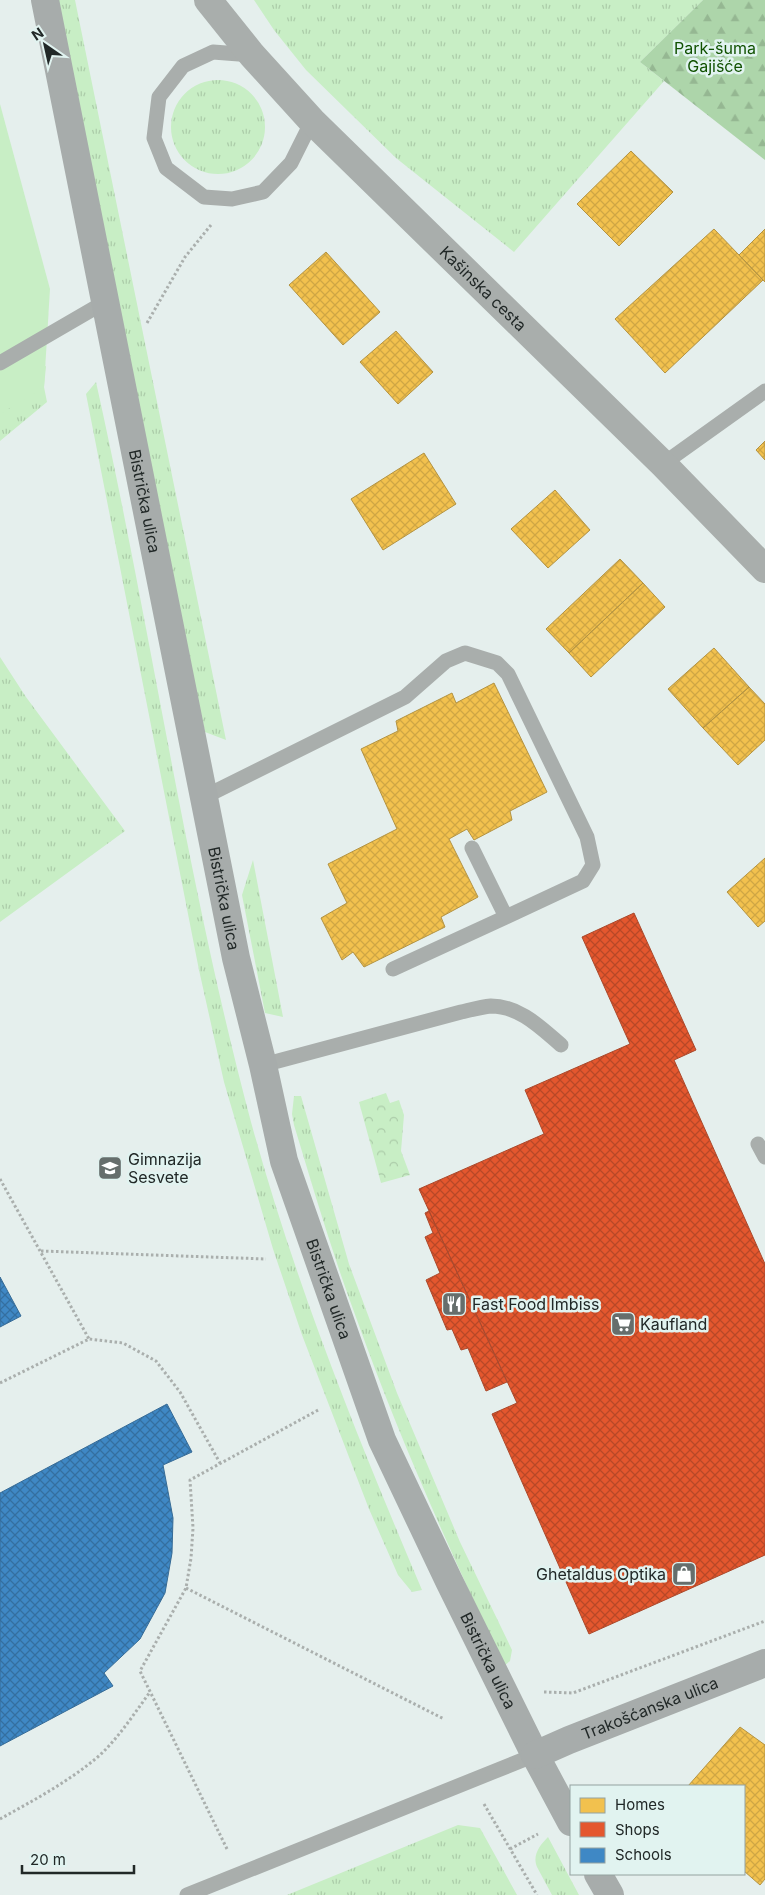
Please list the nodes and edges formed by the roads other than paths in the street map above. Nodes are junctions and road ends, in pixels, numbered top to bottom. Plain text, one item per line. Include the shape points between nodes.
1 (45, 0) edge
2 (208, 0) edge
3 (252, 55) junction
4 (312, 121) junction
5 (105, 302) junction
6 (0, 363) edge
7 (765, 391) edge
8 (663, 464) junction
9 (765, 570) edge
10 (204, 797) junction
11 (472, 848) dead end
12 (506, 917) junction
13 (393, 969) dead end
14 (561, 1045) dead end
15 (263, 1065) junction
16 (765, 1663) edge
17 (535, 1755) junction
18 (570, 1820) edge
19 (599, 1875) edge
20 (187, 1895) edge
21 (610, 1895) edge

1 - 5 main road, Bistrička ulica
2 - 3 street, Kašinska cesta
3 - 4 street, Kašinska cesta
3 - 4 lane via 213,52 184,66 159,96 154,138 166,168 204,197 232,199 263,192 291,163
4 - 8 street, Kašinska cesta
5 - 6 lane
5 - 10 main road, Bistrička ulica
7 - 8 lane
8 - 9 street, Kašinska cesta
10 - 12 lane via 405,697 446,661 465,653 497,663 508,674 587,837 593,865 583,881
10 - 15 main road, Bistrička ulica via 236,958
11 - 12 lane
12 - 13 lane
14 - 15 lane via 519,1012 492,1006
15 - 17 main road, Bistrička ulica via 284,1160 382,1440
16 - 17 main road, Trakošćanska ulica
17 - 18 main road, Bistrička ulica
17 - 20 lane
19 - 21 main road

